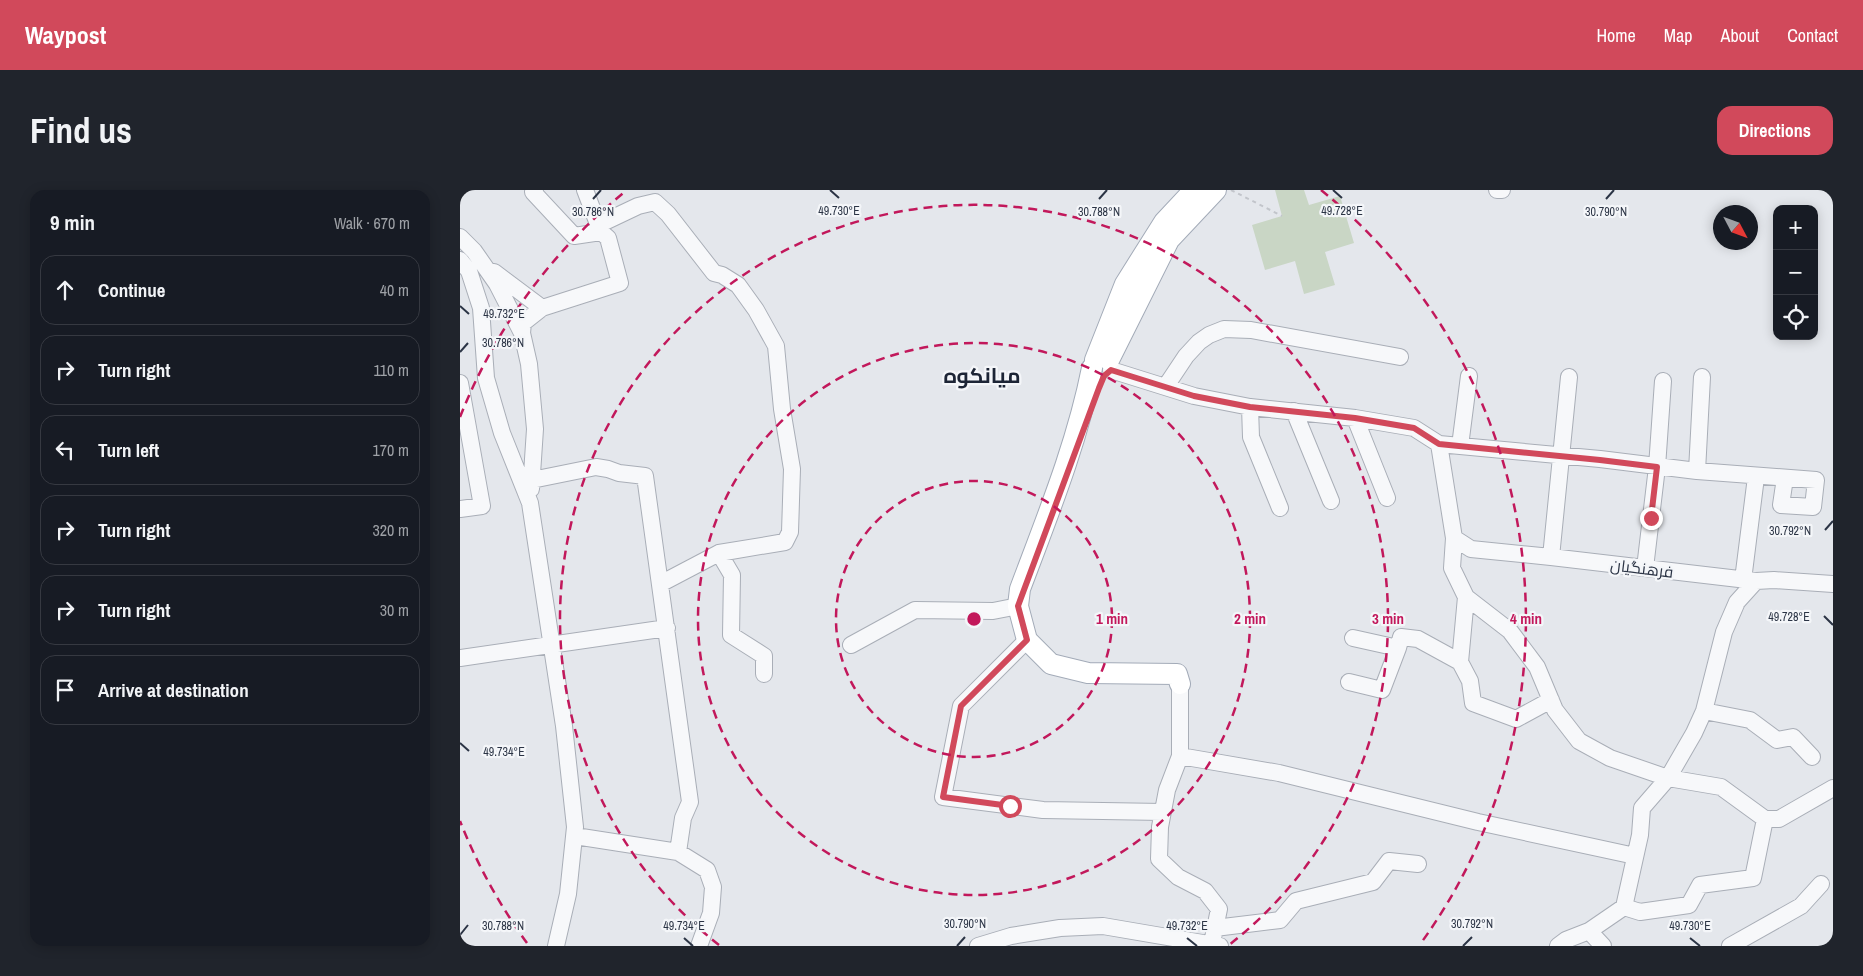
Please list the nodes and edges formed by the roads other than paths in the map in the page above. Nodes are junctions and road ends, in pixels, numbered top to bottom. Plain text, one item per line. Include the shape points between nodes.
1 (585, 190) edge
2 (1194, 190) edge
3 (1216, 190) edge
4 (1496, 190) edge
5 (1502, 190) edge
6 (533, 191) edge
7 (599, 229) junction
8 (460, 237) edge
9 (483, 263) junction
10 (461, 265) edge
11 (542, 308) junction
12 (522, 333) junction
13 (1400, 357) dead end
14 (1102, 367) junction
15 (1469, 376) dead end
16 (1702, 377) dead end
17 (1569, 378) dead end
18 (1663, 381) dead end
19 (460, 383) edge
20 (1166, 386) junction
21 (1250, 407) junction
22 (1294, 412) junction
23 (1355, 418) junction
24 (1439, 444) junction
25 (1460, 446) junction
26 (1560, 456) junction
27 (1657, 467) junction
28 (1697, 471) junction
29 (1756, 477) junction
30 (1785, 478) dead end
31 (527, 481) junction
32 (1386, 498) dead end
33 (1331, 501) dead end
34 (1280, 508) dead end
35 (460, 509) edge
36 (1454, 538) junction
37 (719, 553) junction
38 (1550, 557) junction
39 (1645, 568) junction
40 (1749, 580) junction
41 (660, 584) junction
42 (1833, 584) edge
43 (1466, 597) junction
44 (1018, 606) junction
45 (667, 628) junction
46 (1354, 638) dead end
47 (1027, 640) junction
48 (552, 644) junction
49 (851, 645) dead end
50 (1398, 648) junction
51 (460, 658) edge
52 (1460, 662) junction
53 (764, 674) dead end
54 (1349, 682) dead end
55 (1180, 684) joint
56 (1550, 700) junction
57 (1704, 711) junction
58 (1180, 756) junction
59 (1812, 757) dead end
60 (1668, 778) junction
61 (1833, 788) edge
62 (1163, 812) junction
63 (1766, 819) junction
64 (574, 836) junction
65 (678, 852) junction
66 (1635, 856) junction
67 (1418, 864) dead end
68 (1821, 884) dead end
69 (1624, 907) junction
70 (1589, 931) junction
71 (1216, 939) edge
72 (556, 946) edge
73 (699, 946) edge
74 (978, 946) edge
75 (1558, 946) edge
76 (1603, 946) edge
77 (1730, 946) edge

1 - 7 street
2 - 14 main road via 1164,222 1125,284
3 - 14 main road via 1169,240
4 - 5 street
6 - 7 street via 574,236
7 - 11 street via 608,238 620,282
7 - 37 street via 638,206 655,202 714,273 738,285 776,346 792,469 790,532 784,542
8 - 9 street
9 - 11 street
9 - 12 street
10 - 31 street via 469,271 481,308 486,378 502,433
11 - 12 street via 523,323
12 - 31 street via 529,364 535,429
13 - 20 street via 1251,330 1224,329 1199,342
14 - 20 street
14 - 44 main road via 1085,400 1061,478 1020,589
15 - 25 street
16 - 28 street
17 - 26 street
18 - 27 street
19 - 35 street via 482,506
20 - 21 street via 1194,396
21 - 22 street
21 - 34 street via 1251,437
22 - 23 street
22 - 33 street
23 - 24 street via 1414,428
23 - 32 street
24 - 25 street
24 - 36 street
25 - 26 street
26 - 27 street
26 - 38 street
27 - 28 street
27 - 39 street
28 - 29 street
29 - 30 street
29 - 40 street
31 - 41 street via 596,467 645,476
31 - 48 street
36 - 38 street, فرهنگیان via 1471,549
36 - 43 street via 1452,568
37 - 41 street
37 - 53 street via 732,576 730,635 764,656
38 - 39 street, فرهنگیان
39 - 40 street, فرهنگیان
40 - 42 street, فرهنگیان
40 - 57 street via 1724,632
41 - 45 street
43 - 52 street
43 - 56 street via 1510,631 1537,667
44 - 47 main road
44 - 49 street via 993,611 915,610
45 - 48 street
45 - 65 street via 690,802 683,818
46 - 50 street
47 - 55 main road via 1051,664 1088,673 1177,674
47 - 62 street via 961,706 943,797 1043,810
48 - 51 street
48 - 64 street via 576,827
50 - 52 street via 1401,637 1418,639
50 - 54 street via 1382,690
52 - 56 street via 1470,681 1473,703 1516,719
55 - 58 street
56 - 60 street via 1579,741 1610,758
57 - 59 street via 1750,720 1776,740 1792,737
57 - 60 street
58 - 62 street via 1167,790
58 - 66 street via 1279,773 1478,822
60 - 63 street via 1721,787
60 - 66 street via 1642,808
61 - 63 street via 1779,819
62 - 71 street via 1159,859 1178,877 1206,891 1219,909
63 - 69 street via 1752,878 1700,885 1689,905 1640,912
64 - 65 street
64 - 72 street via 568,894
65 - 73 street via 706,870 713,886 711,913
66 - 69 street
67 - 71 street via 1389,861 1373,882 1296,901 1280,920
68 - 77 street via 1801,906
69 - 70 street
70 - 75 street
70 - 76 street
71 - 74 street via 1103,926 1052,929

